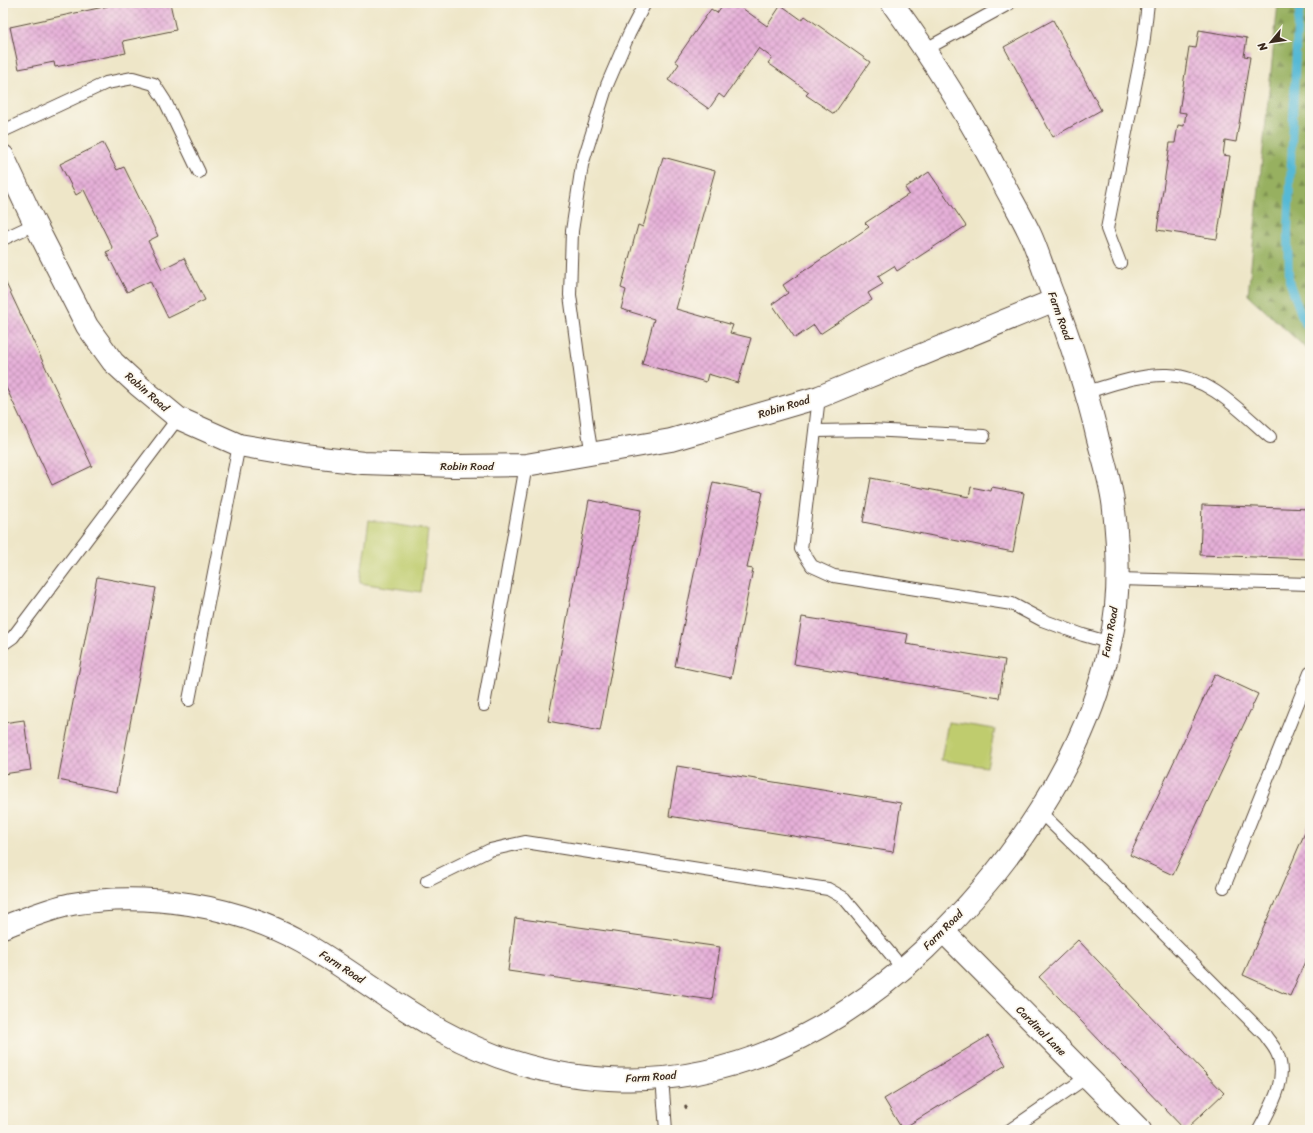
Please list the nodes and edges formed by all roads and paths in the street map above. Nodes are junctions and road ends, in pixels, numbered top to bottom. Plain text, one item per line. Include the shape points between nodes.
1 (645, 3) edge
2 (892, 3) edge
3 (1010, 3) edge
4 (1148, 3) edge
5 (926, 49) junction
6 (3, 131) edge
7 (3, 156) edge
8 (199, 172) dead end
9 (35, 224) junction
10 (3, 240) edge
11 (1120, 263) dead end
12 (1055, 300) junction
13 (1087, 392) junction
14 (818, 397) junction
15 (178, 418) junction
16 (816, 431) junction
17 (984, 436) dead end
18 (1270, 437) dead end
19 (239, 445) junction
20 (592, 455) junction
21 (526, 465) junction
22 (1118, 579) junction
23 (1310, 584) edge
24 (1111, 642) junction
25 (3, 644) edge
26 (1310, 673) edge
27 (189, 700) dead end
28 (484, 705) dead end
29 (1040, 812) junction
30 (427, 881) dead end
31 (1224, 887) dead end
32 (3, 927) edge
33 (943, 931) junction
34 (903, 969) junction
35 (662, 1078) junction
36 (1087, 1078) junction
37 (686, 1106) dead end
38 (688, 1110) dead end
39 (666, 1130) edge
40 (1010, 1130) edge
41 (1140, 1130) edge
42 (1259, 1130) edge

1 - 20 lane via 607,85 582,165 572,231 570,296
2 - 5 street, Farm Road
3 - 5 lane
4 - 11 lane via 1143,46 1108,229
5 - 12 street, Farm Road via 981,141 1030,234
6 - 8 lane via 106,83 133,78 154,84 165,101
7 - 9 street, Robin Road
9 - 10 lane
9 - 15 street, Robin Road via 87,326 114,362 138,386
12 - 13 street, Farm Road
12 - 14 street, Robin Road
13 - 18 lane via 1136,378 1168,375 1197,382 1221,395
13 - 22 street, Farm Road via 1114,506
14 - 16 lane
14 - 20 street, Robin Road via 671,440
15 - 19 street, Robin Road
15 - 25 lane via 13,637
16 - 17 lane via 870,430
16 - 24 lane via 801,549 812,566 834,576 1012,604 1042,620
19 - 21 street, Robin Road via 364,463
19 - 27 lane
20 - 21 street, Robin Road
21 - 28 lane
22 - 23 lane
22 - 24 street, Farm Road
24 - 29 street, Farm Road via 1090,712
26 - 31 lane
29 - 33 street, Farm Road via 990,881
29 - 42 lane via 1265,1035 1277,1051 1281,1070 1278,1092
30 - 34 lane via 490,850 525,842 828,889 844,898
32 - 35 street, Farm Road via 44,911 74,904 139,899 174,901 246,917 300,940 438,1029 477,1049 522,1065 564,1075 611,1080
33 - 34 street, Farm Road
33 - 36 street, Cardinal Lane
34 - 35 street, Farm Road via 826,1024 782,1048 705,1072
35 - 39 lane
36 - 40 lane
36 - 41 street, Cardinal Lane
37 - 38 path

